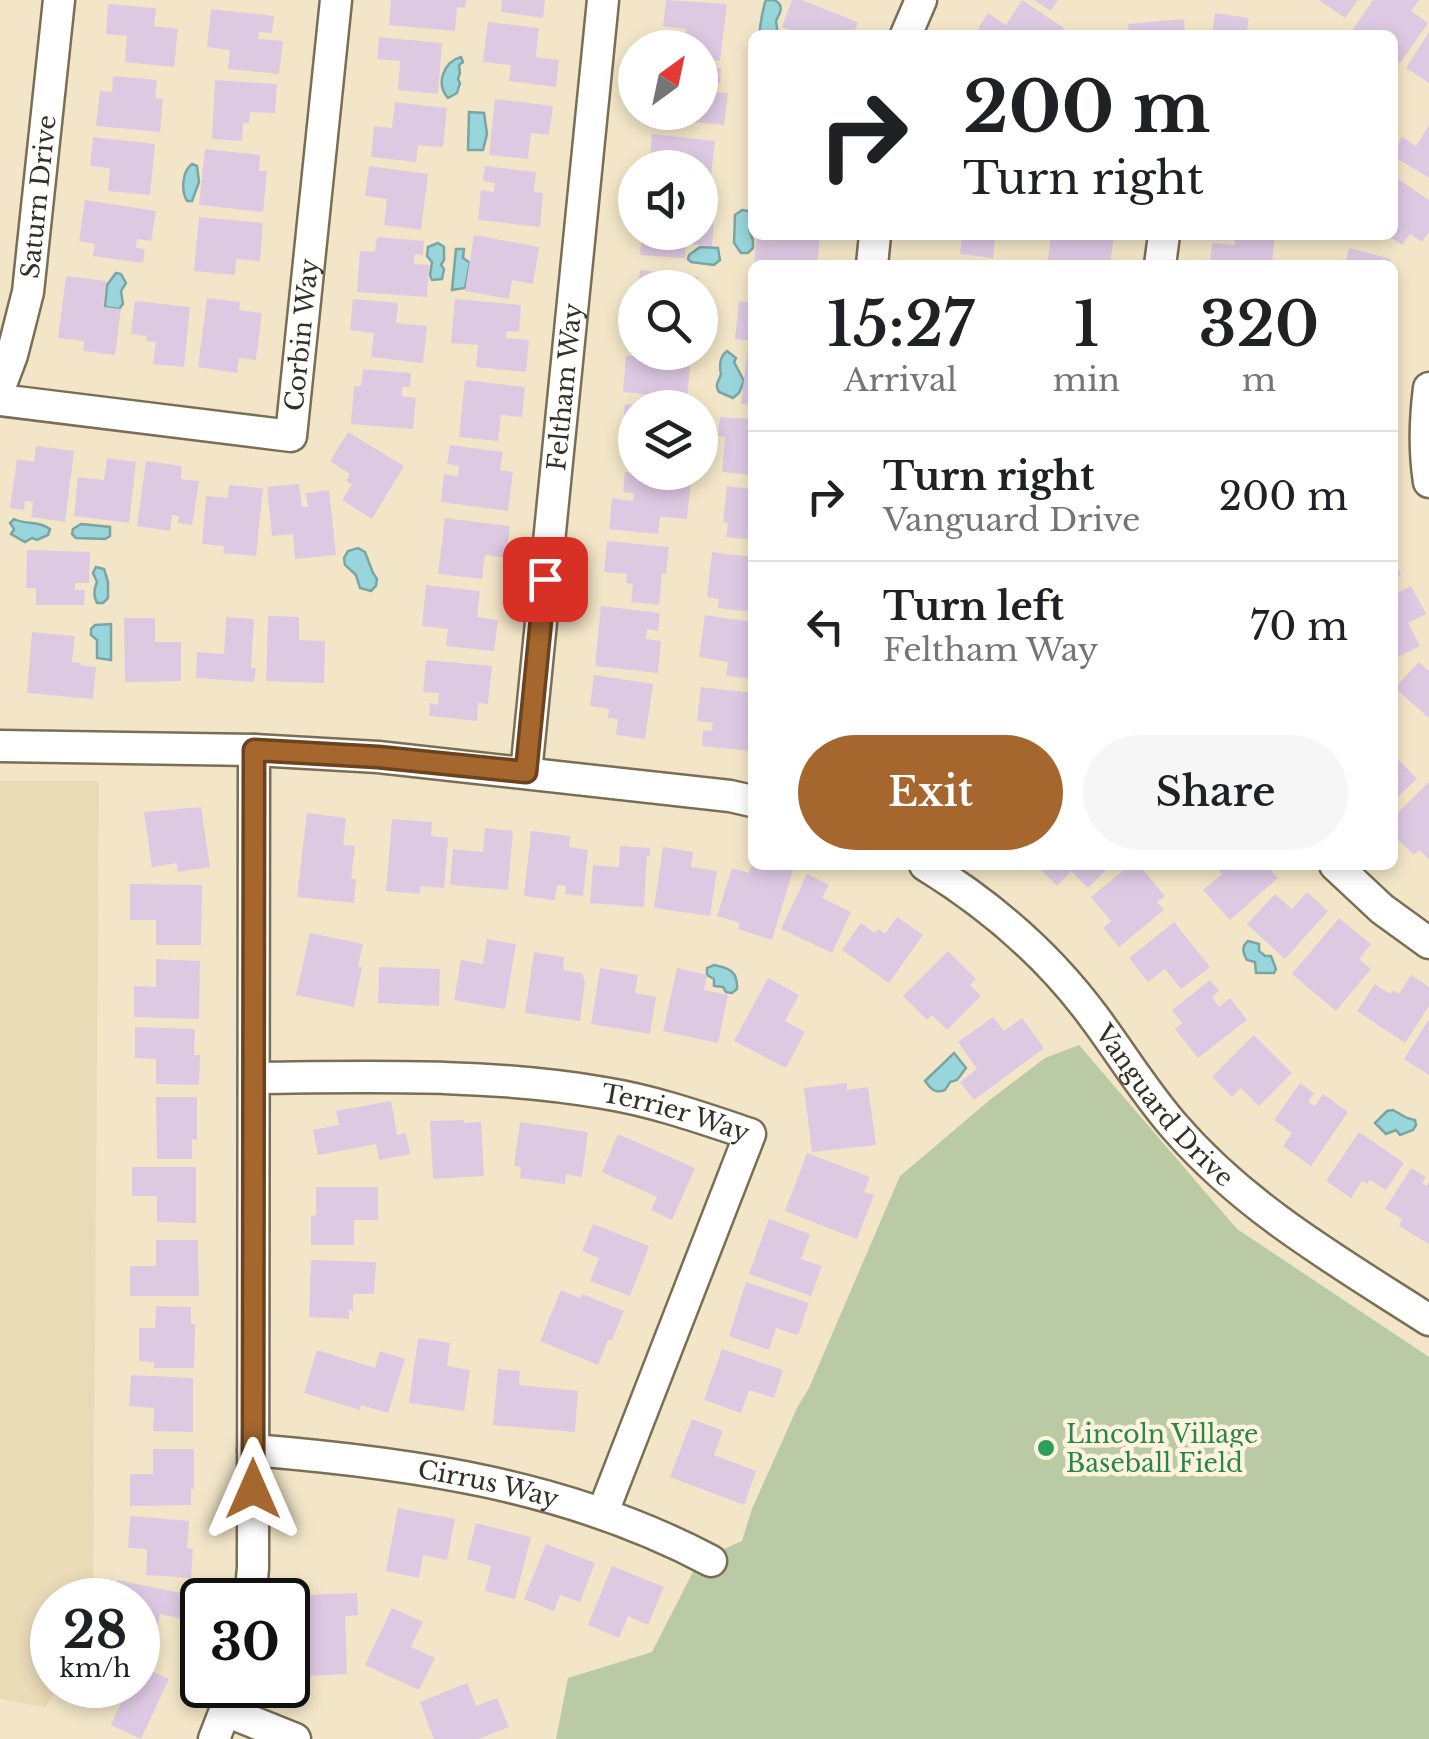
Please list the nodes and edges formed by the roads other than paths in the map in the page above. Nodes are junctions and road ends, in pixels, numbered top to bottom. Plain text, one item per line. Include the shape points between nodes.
1 (59, 0) edge
2 (336, 0) edge
3 (603, 0) edge
4 (921, 0) edge
5 (908, 30) edge
6 (0, 388) edge
7 (1429, 388) edge
8 (0, 400) edge
9 (1429, 482) edge
10 (0, 746) edge
11 (254, 750) junction
12 (526, 772) junction
13 (748, 800) edge
14 (933, 870) edge
15 (1340, 870) edge
16 (1429, 942) edge
17 (254, 1078) junction
18 (1429, 1320) edge
19 (253, 1450) junction
20 (603, 1512) junction
21 (711, 1560) dead end
22 (250, 1578) edge
23 (225, 1712) edge
24 (295, 1739) edge

1 - 6 street, Saturn Drive via 28,292
2 - 8 street, Corbin Way via 291,436
3 - 12 street, Feltham Way
4 - 5 street
7 - 9 street
10 - 11 street
11 - 12 street
11 - 17 street
12 - 13 street
14 - 18 street, Vanguard Drive via 986,905 1070,986 1157,1105 1216,1170 1280,1223
15 - 16 street
17 - 19 street
17 - 20 street, Terrier Way via 534,1084 640,1100 750,1134
19 - 20 street, Cirrus Way via 489,1481
19 - 22 street
20 - 21 street, Cirrus Way
23 - 24 street

